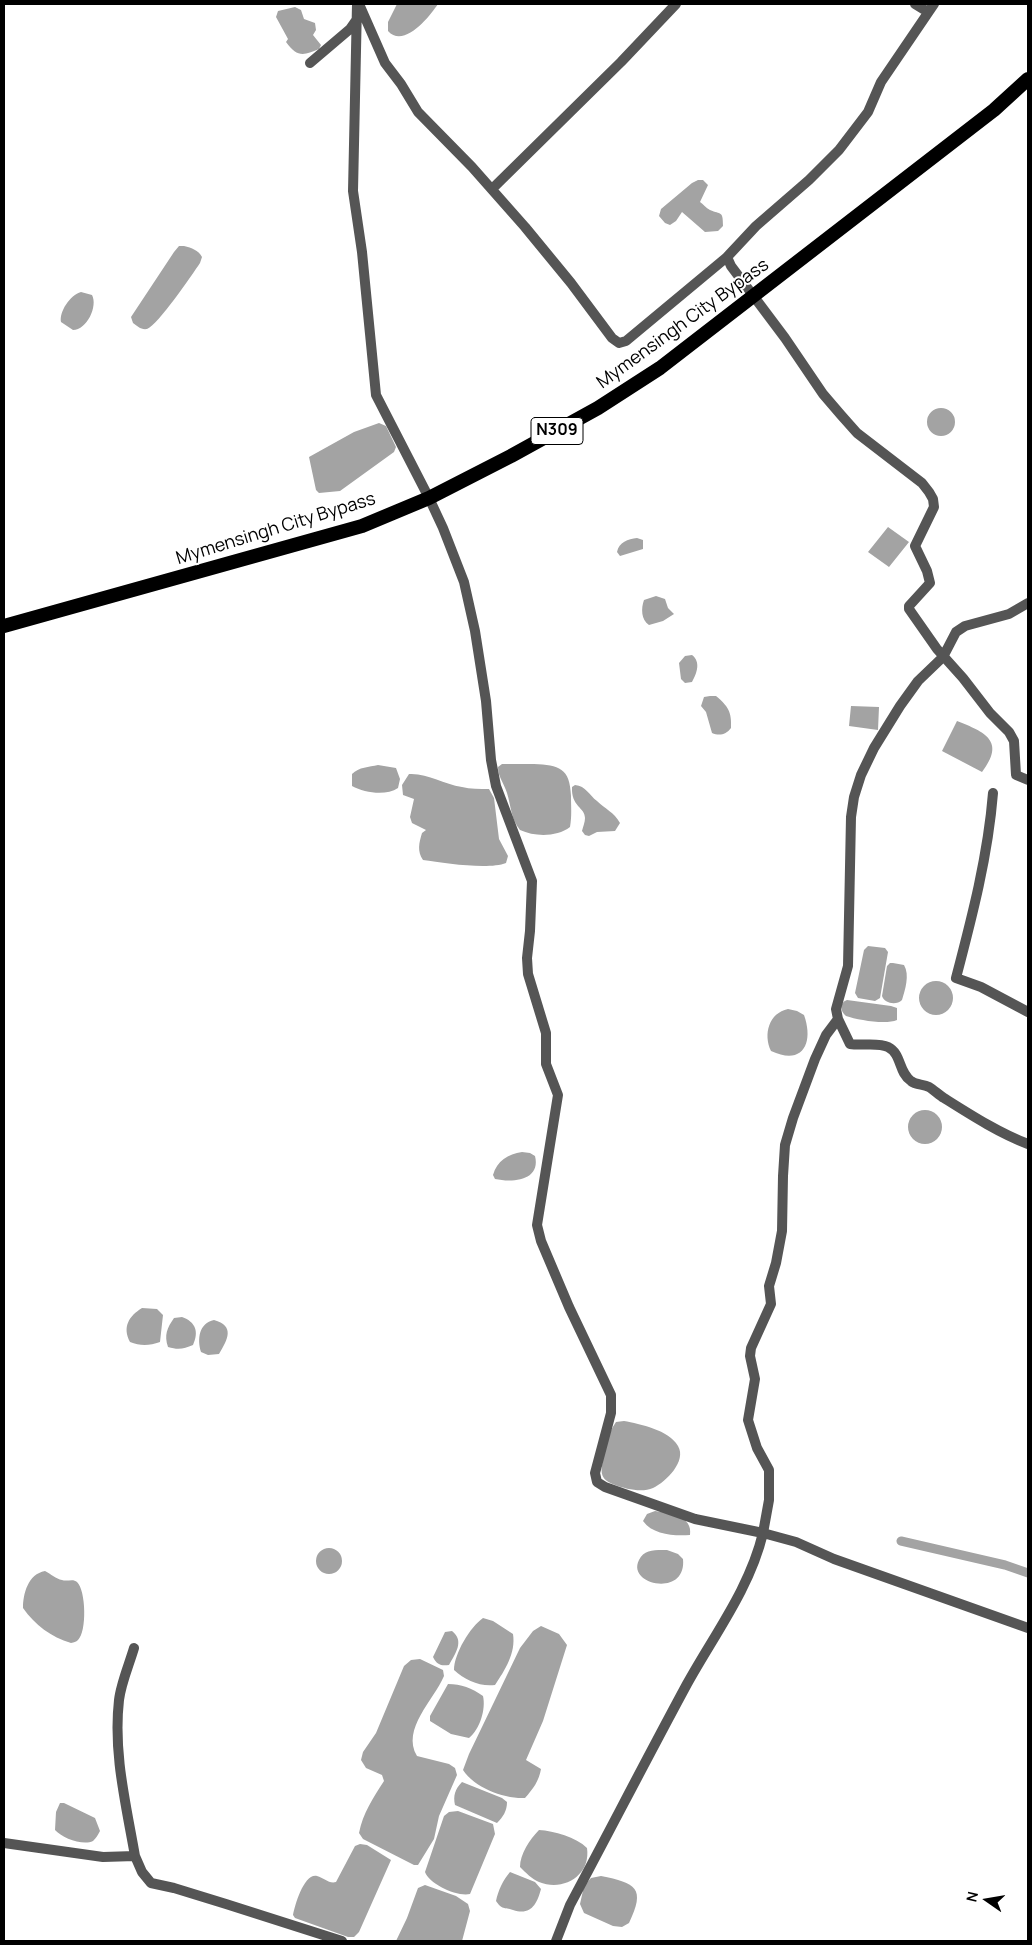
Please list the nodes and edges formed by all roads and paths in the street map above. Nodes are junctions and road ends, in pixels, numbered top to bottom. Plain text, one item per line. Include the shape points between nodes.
1 (358, 4) edge
2 (676, 4) edge
3 (915, 4) edge
4 (931, 8) edge
5 (357, 19) junction
6 (310, 63) dead end
7 (1028, 79) edge
8 (492, 189) junction
9 (727, 257) junction
10 (755, 296) junction
11 (429, 498) junction
12 (1028, 604) edge
13 (4, 626) edge
14 (943, 657) junction
15 (1028, 780) edge
16 (993, 793) dead end
17 (1028, 1012) edge
18 (838, 1019) junction
19 (1028, 1144) edge
20 (763, 1533) junction
21 (1028, 1628) edge
22 (134, 1648) dead end
23 (4, 1843) edge
24 (135, 1856) junction
25 (342, 1941) edge
26 (556, 1941) edge

1 - 5 street
1 - 8 street via 385,63 418,112
2 - 8 street
3 - 4 street
4 - 9 street via 881,82 868,112 839,150
5 - 6 street via 350,29
5 - 11 street via 353,191 376,396
7 - 10 highway, Mymensingh City Bypass / N309 via 994,110
8 - 9 street via 619,343 626,341
9 - 10 street
10 - 11 highway, Mymensingh City Bypass / N309 via 660,368 598,408
10 - 14 street via 840,415 877,450 922,482 933,499 934,507 915,546 930,583 909,609
11 - 13 highway, Mymensingh City Bypass / N309 via 362,526
11 - 20 street via 464,582 477,639 490,760 532,881 528,974 546,1033 546,1064 558,1095 537,1225 540,1241 569,1308 611,1395 611,1413 595,1473 597,1482 695,1519
12 - 14 street via 1002,617 961,627
14 - 15 street via 1009,732 1014,741 1016,775
14 - 18 street via 918,681 900,706 874,748 856,789 850,827 848,966 837,999
16 - 17 street via 991,824 974,909 956,978 981,987
18 - 19 street via 850,1044 889,1047 895,1052 903,1074 912,1082 928,1086 964,1110
18 - 20 street via 815,1059 785,1145 782,1231 769,1286 772,1304 751,1348 755,1379 748,1420 757,1448 769,1470 769,1500
20 - 21 street via 796,1542 834,1559
20 - 26 street via 758,1553 727,1617 688,1683 570,1905
22 - 24 street via 119,1699 118,1748
23 - 24 street via 103,1856
24 - 25 street via 151,1883

